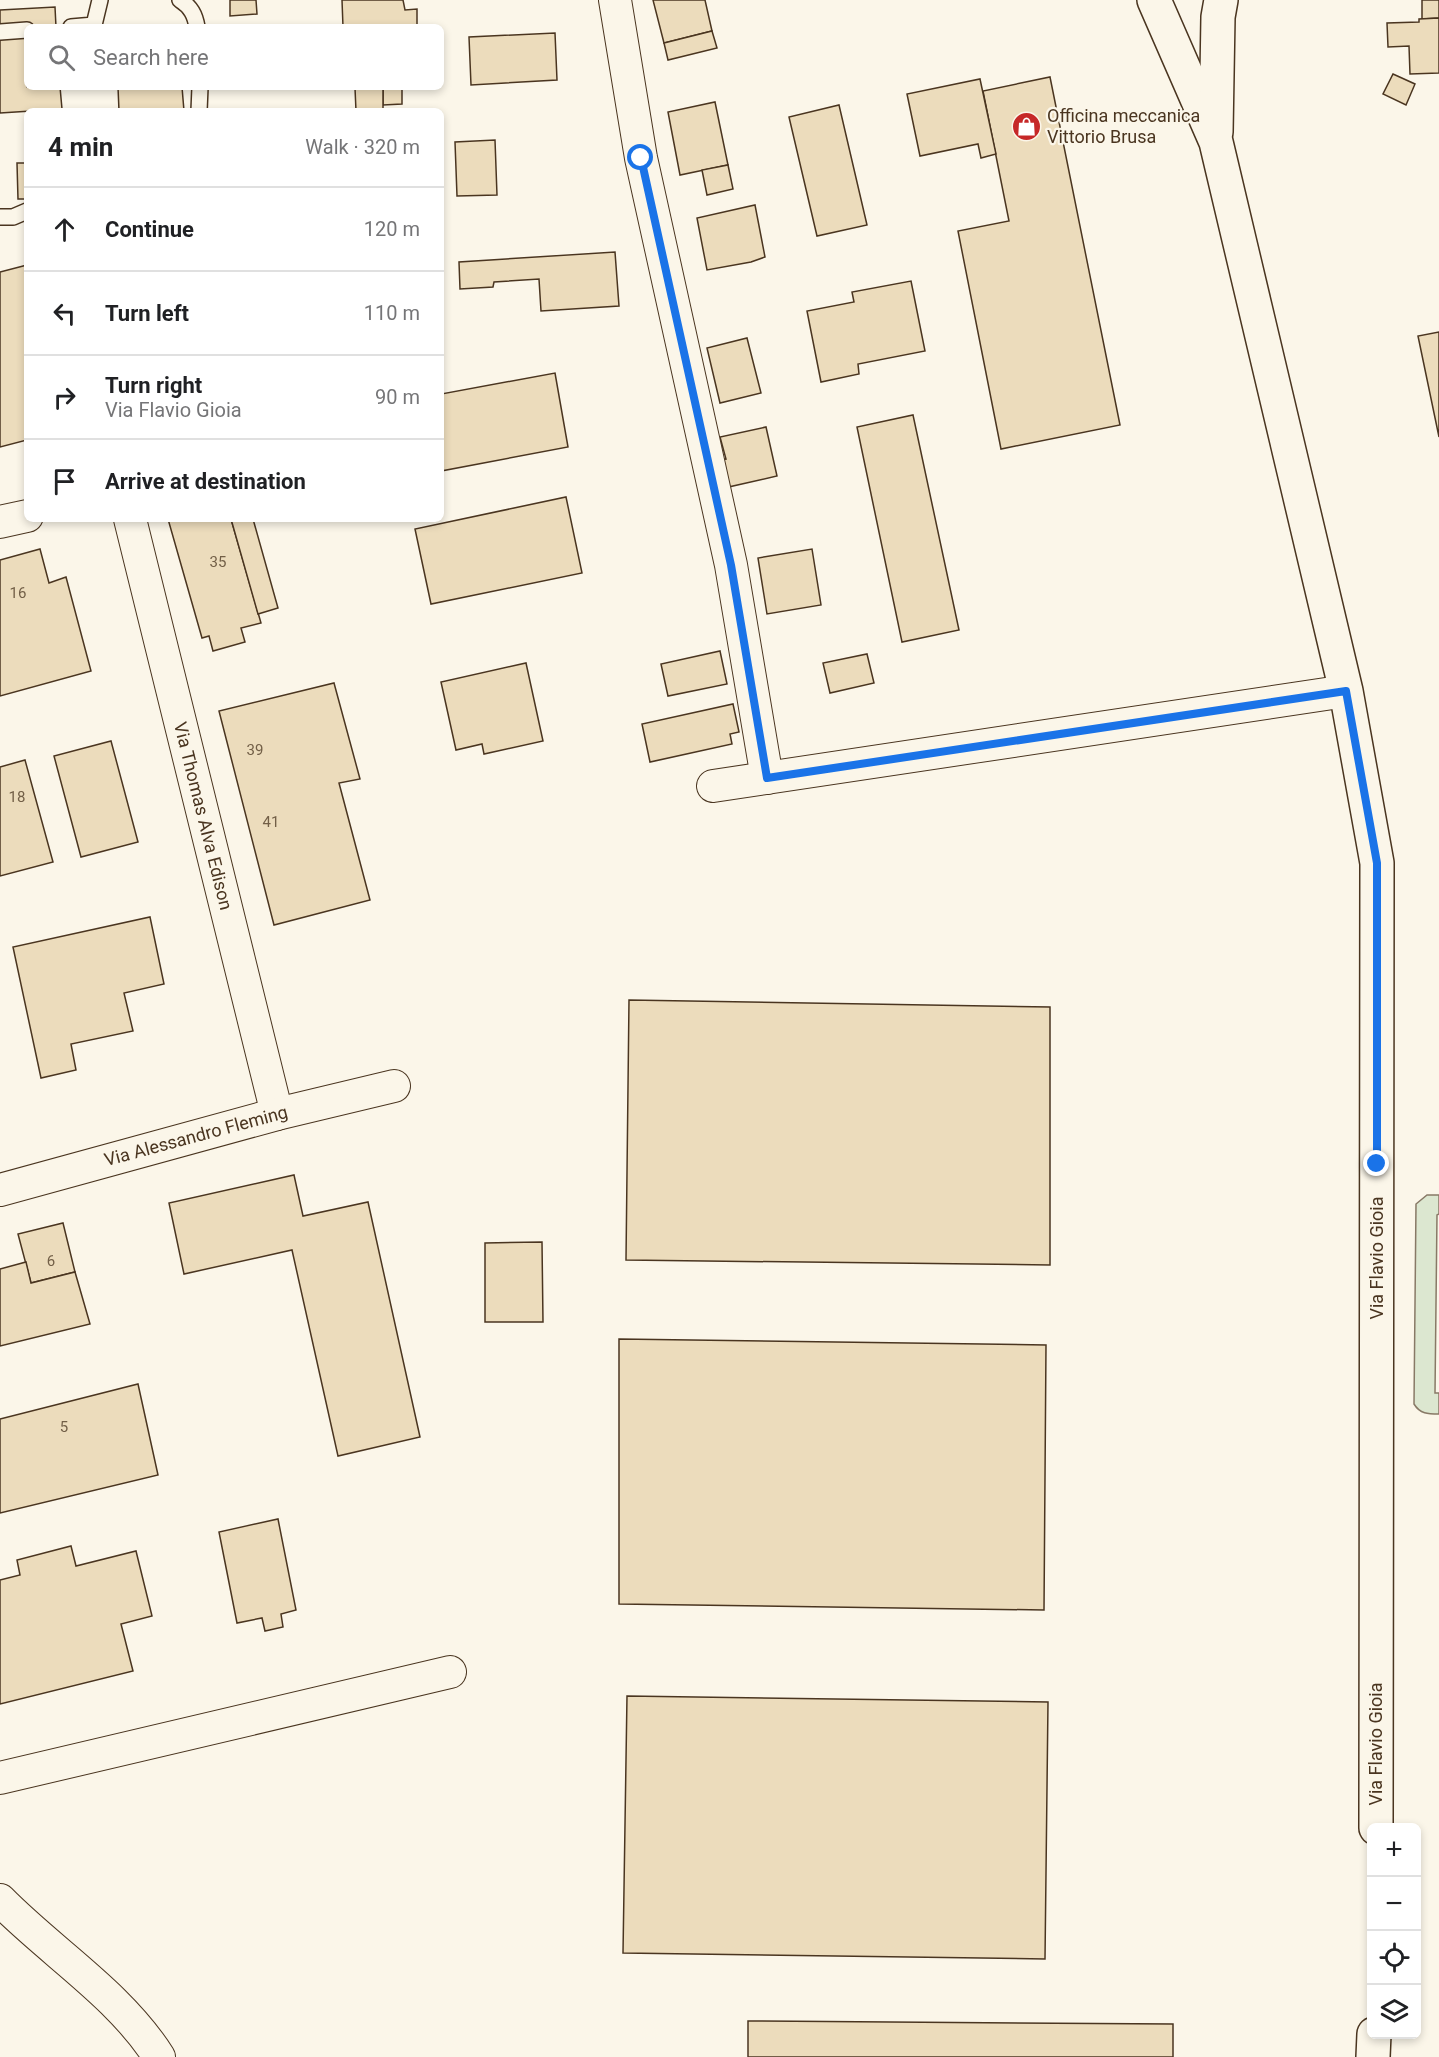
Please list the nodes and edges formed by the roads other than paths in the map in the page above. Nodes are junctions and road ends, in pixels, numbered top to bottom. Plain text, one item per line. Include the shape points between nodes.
1 (100, 0) edge
2 (180, 0) edge
3 (615, 0) edge
4 (1154, 0) edge
5 (1221, 0) edge
6 (94, 24) edge
7 (196, 24) edge
8 (24, 30) edge
9 (0, 32) edge
10 (200, 90) edge
11 (200, 108) edge
12 (1216, 142) junction
13 (24, 212) edge
14 (0, 218) edge
15 (24, 223) edge
16 (24, 517) edge
17 (0, 522) edge
18 (131, 522) edge
19 (1346, 691) junction
20 (767, 778) junction
21 (713, 786) dead end
22 (394, 1086) dead end
23 (277, 1114) junction
24 (0, 1190) edge
25 (450, 1672) dead end
26 (0, 1778) edge
27 (1376, 1823) edge
28 (0, 1900) edge
29 (1374, 2039) edge
30 (159, 2057) edge
31 (1373, 2057) edge

1 - 6 lane
2 - 7 lane via 194,13
3 - 20 street via 641,158 731,565
4 - 12 main road
5 - 12 main road
8 - 9 lane
10 - 11 lane
12 - 19 main road, Via Flavio Gioia
13 - 14 lane
14 - 15 lane
16 - 17 street
18 - 23 street, Via Thomas Alva Edison
19 - 20 street
19 - 27 main road, Via Flavio Gioia via 1377,863
20 - 21 street
22 - 23 street, Via Alessandro Fleming
23 - 24 street, Via Alessandro Fleming
25 - 26 street
28 - 30 street via 112,2000
29 - 31 main road

